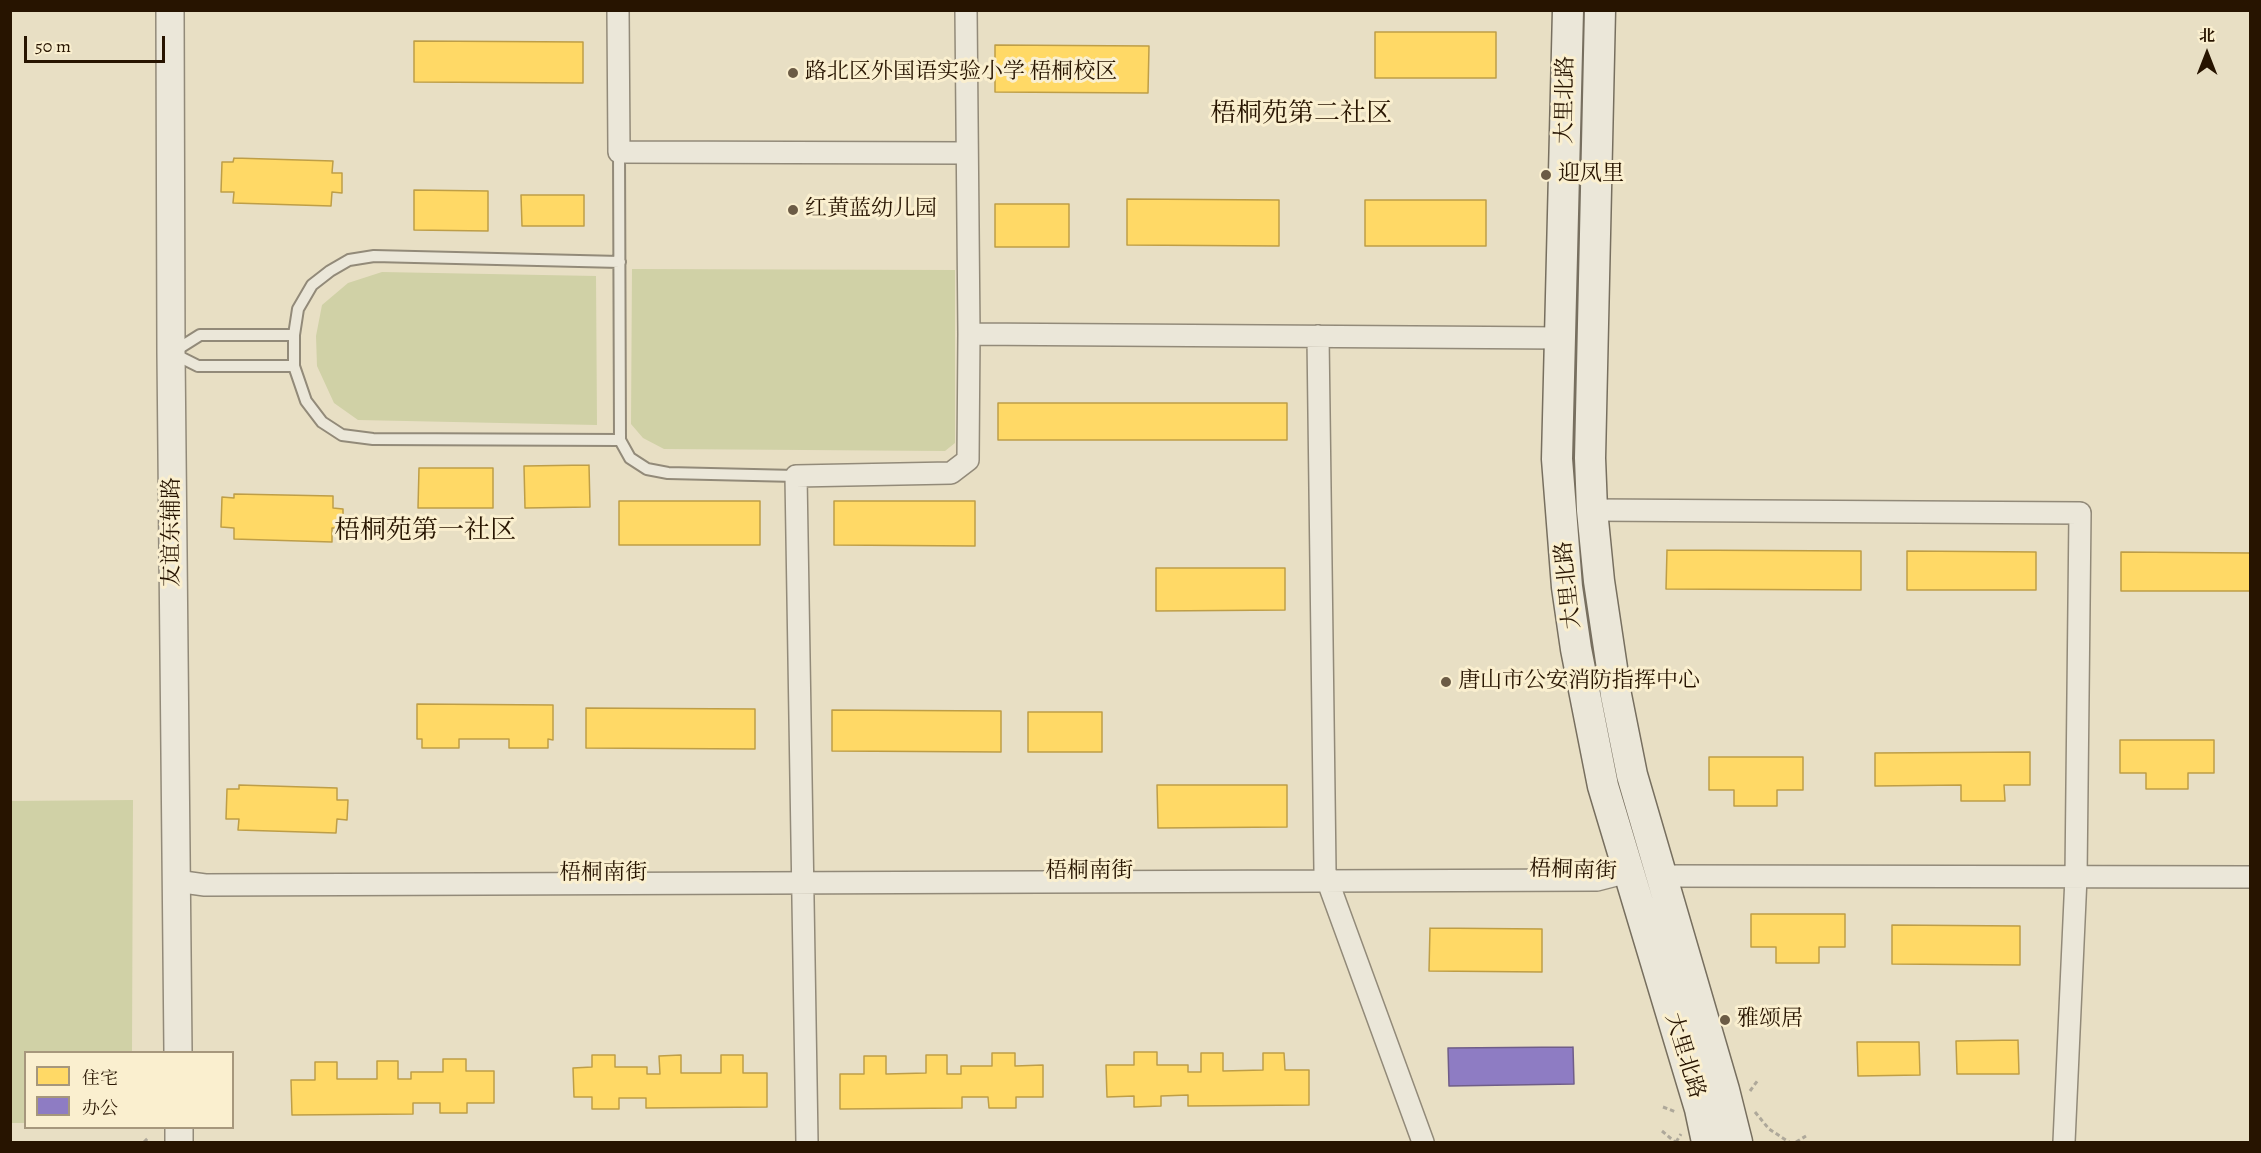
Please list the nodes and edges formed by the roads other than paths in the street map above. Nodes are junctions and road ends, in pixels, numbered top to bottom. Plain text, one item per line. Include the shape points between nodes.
1 (170, 10) edge
2 (618, 10) edge
3 (966, 10) edge
4 (1568, 10) edge
5 (1600, 10) edge
6 (619, 152) junction
7 (966, 153) junction
8 (620, 262) junction
9 (969, 333) junction
10 (294, 335) junction
11 (1318, 336) junction
12 (1560, 338) junction
13 (171, 353) junction
14 (294, 366) junction
15 (620, 440) junction
16 (796, 476) junction
17 (1592, 510) junction
18 (1628, 872) junction
19 (1327, 876) junction
20 (1661, 876) junction
21 (2076, 877) junction
22 (2250, 877) edge
23 (802, 878) junction
24 (176, 881) junction
25 (178, 1051) edge
26 (807, 1143) edge
27 (1423, 1143) edge
28 (1707, 1143) edge
29 (1737, 1143) edge
30 (2064, 1143) edge

1 - 13 street, 友谊东辅路
2 - 6 street
3 - 7 street
4 - 12 main road, 大里北路
5 - 17 main road, 大里北路
6 - 7 street
6 - 8 lane
7 - 9 street
8 - 10 lane via 374,256 349,260 312,285 298,309
8 - 15 lane
9 - 11 street
9 - 16 street via 968,459 951,473
10 - 13 lane via 200,335
10 - 14 lane
11 - 12 street
11 - 19 street
12 - 18 main road, 大里北路 via 1557,459 1567,587 1603,786
13 - 14 lane via 198,366
13 - 24 street, 友谊东辅路
14 - 15 lane via 306,401 322,422 342,435 373,439
15 - 16 lane via 630,458 647,469 668,473
16 - 23 street
17 - 20 main road, 大里北路 via 1616,695 1632,775
17 - 21 street via 2080,509
18 - 19 street, 梧桐南街 via 1594,869
18 - 28 main road, 大里北路
19 - 23 street, 梧桐南街
19 - 27 street
20 - 21 street
20 - 29 main road, 大里北路
21 - 22 street
21 - 30 street
23 - 24 street, 梧桐南街 via 205,876
23 - 26 street
24 - 25 street, 友谊东辅路

